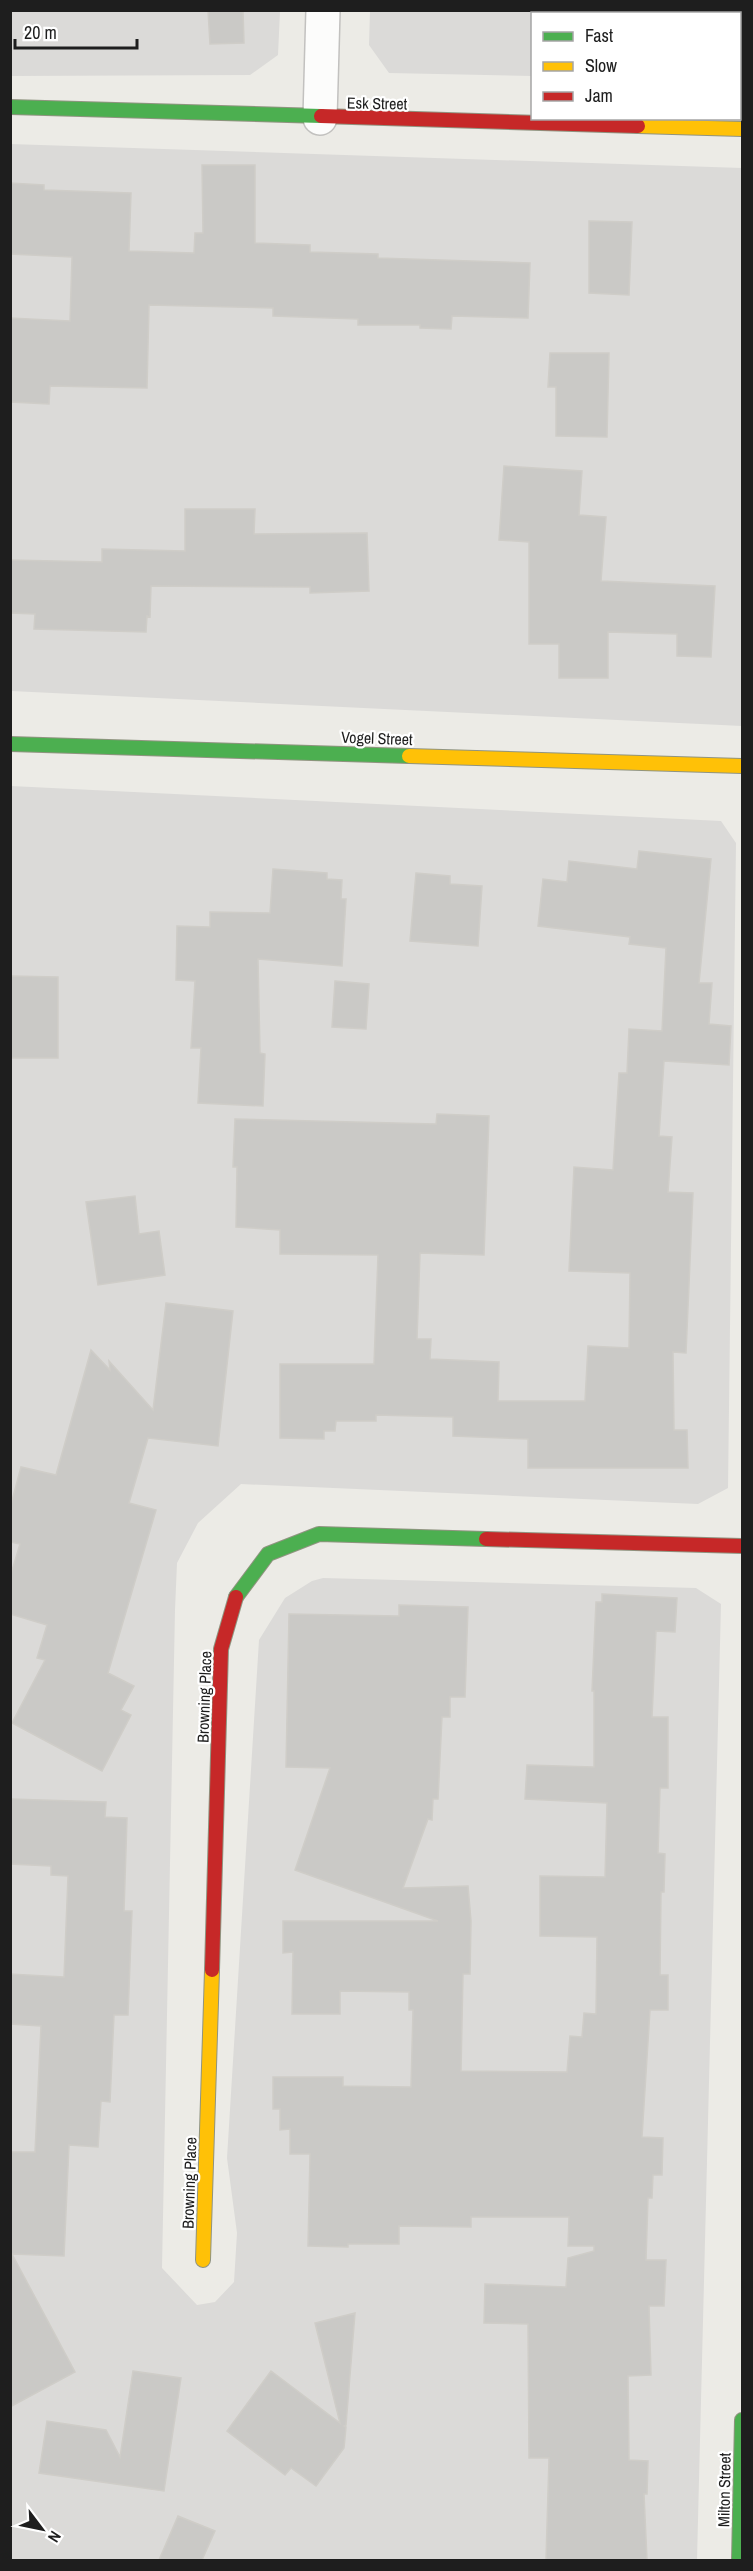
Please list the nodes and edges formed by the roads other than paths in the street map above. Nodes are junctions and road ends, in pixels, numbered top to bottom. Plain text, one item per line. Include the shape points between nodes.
1 (323, 10) edge
2 (10, 107) edge
3 (320, 118) junction
4 (742, 129) edge
5 (10, 744) edge
6 (742, 766) edge
7 (742, 1546) edge
8 (203, 2260) dead end
9 (742, 2420) edge
10 (739, 2560) edge

1 - 3 street
2 - 3 street, Esk Street
3 - 4 street, Esk Street
5 - 6 street, Vogel Street
7 - 8 street, Browning Place via 319,1534 268,1554 237,1594 221,1649
9 - 10 street, Milton Street

